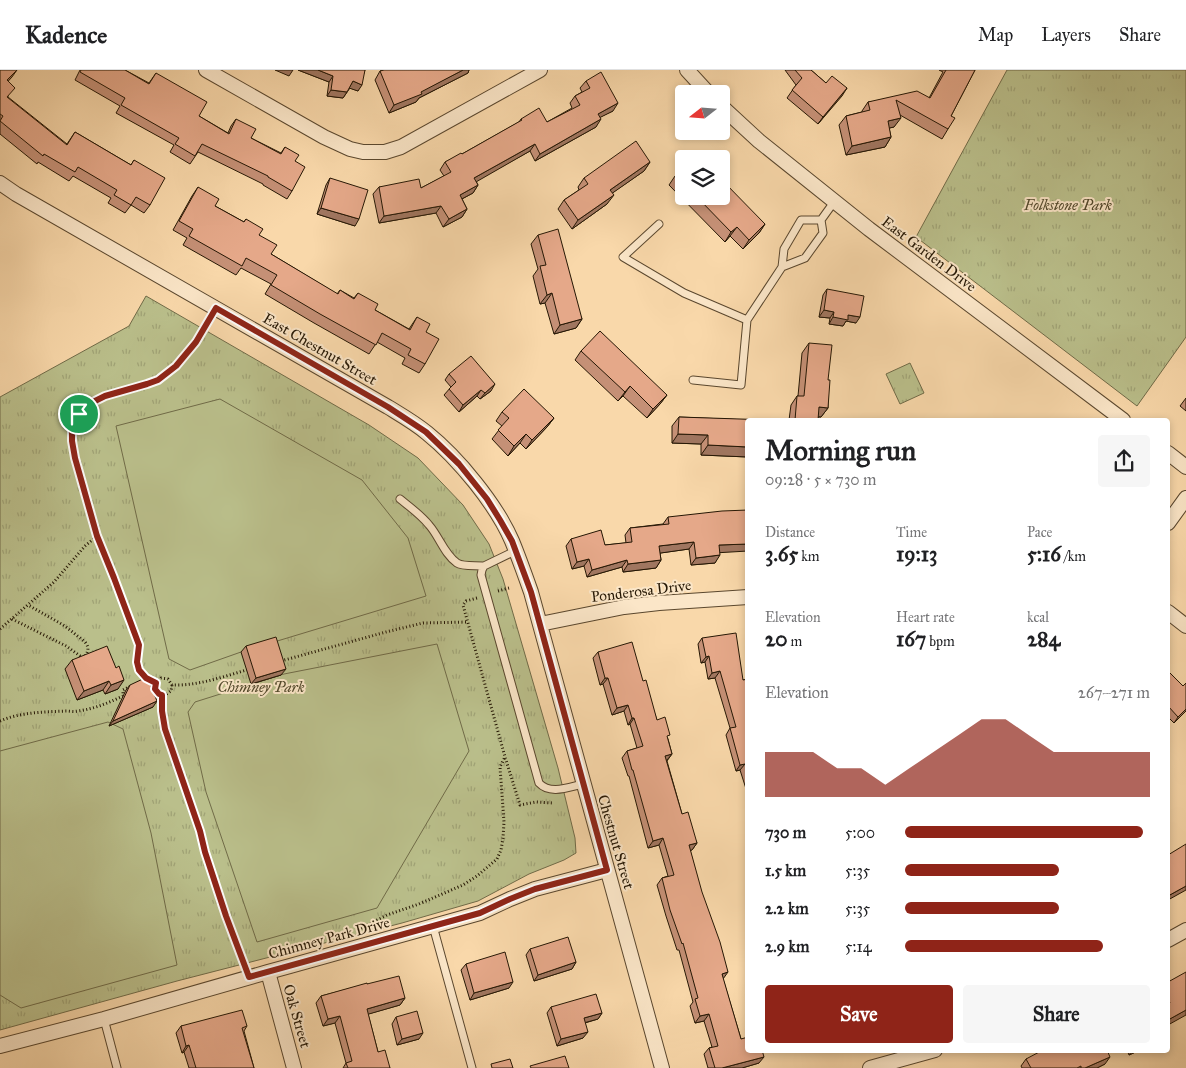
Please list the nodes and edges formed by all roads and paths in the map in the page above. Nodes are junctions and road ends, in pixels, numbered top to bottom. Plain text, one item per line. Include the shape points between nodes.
1 (206, 70) edge
2 (540, 70) edge
3 (687, 70) edge
4 (701, 85) edge
5 (730, 115) edge
6 (0, 183) edge
7 (834, 202) junction
8 (821, 220) junction
9 (659, 224) dead end
10 (782, 267) junction
11 (216, 308) junction
12 (746, 320) junction
13 (693, 380) dead end
14 (1120, 418) edge
15 (1170, 455) edge
16 (1186, 467) edge
17 (400, 498) dead end
18 (1186, 498) edge
19 (1170, 520) edge
20 (97, 536) junction
21 (516, 551) junction
22 (484, 566) junction
23 (509, 588) dead end
24 (487, 594) junction
25 (745, 596) edge
26 (28, 605) junction
27 (1170, 614) edge
28 (12, 619) junction
29 (468, 622) junction
30 (540, 624) junction
31 (1186, 626) edge
32 (0, 629) edge
33 (280, 661) edge
34 (252, 669) edge
35 (146, 678) junction
36 (156, 683) junction
37 (172, 685) junction
38 (162, 695) junction
39 (0, 721) edge
40 (505, 756) junction
41 (583, 784) junction
42 (561, 803) dead end
43 (607, 870) junction
44 (433, 926) junction
45 (1186, 930) edge
46 (353, 932) dead end
47 (1170, 939) edge
48 (268, 972) junction
49 (249, 977) junction
50 (104, 1019) junction
51 (0, 1046) edge
52 (913, 1053) edge
53 (898, 1055) edge
54 (117, 1068) edge
55 (294, 1068) edge
56 (472, 1068) edge
57 (662, 1068) edge
58 (870, 1068) edge

1 - 2 street via 324,137 363,152 386,152 401,147
3 - 4 street
5 - 7 street, East Garden Drive
6 - 11 street, East Chestnut Street
7 - 8 lane
7 - 14 street, East Garden Drive
8 - 10 lane via 823,233 805,258
8 - 10 lane via 801,220 784,249
9 - 12 lane via 623,257 684,293
10 - 12 lane
11 - 20 path via 196,342 171,371 158,380 95,401 85,407 75,421 72,431 75,458
11 - 21 street, East Chestnut Street via 426,432 459,464 487,499
12 - 13 lane via 741,385
15 - 16 street
17 - 22 lane via 430,526 458,563
18 - 19 street
20 - 26 path
20 - 35 path via 139,645 137,662
21 - 22 lane
21 - 30 street, East Chestnut Street
22 - 24 lane via 481,575
23 - 24 path
24 - 29 path via 464,603
24 - 41 lane via 539,783 553,790
25 - 30 street, Ponderosa Drive via 624,607
26 - 28 path
26 - 28 path via 65,626 85,642 88,651 83,658
27 - 31 street
28 - 32 path
29 - 33 path via 423,624
29 - 40 path
30 - 41 street, Chestnut Street
34 - 37 path via 196,683
35 - 36 path
35 - 39 path via 123,690 123,696 91,708 76,712 17,715
36 - 37 path via 165,678
36 - 38 path via 155,689
37 - 38 path via 169,694
38 - 49 path via 165,729
40 - 42 path via 520,805
40 - 46 path via 500,767 503,838 497,859 462,885
41 - 43 street, Chestnut Street
43 - 44 street, Chimney Park Drive via 535,889 480,913
43 - 57 street, Chestnut Street
44 - 48 street, Chimney Park Drive
44 - 56 lane
45 - 47 street
48 - 49 street, Chimney Park Drive
48 - 55 street, Oak Street
49 - 50 street, Chimney Park Drive
50 - 51 street, Chimney Park Drive
50 - 54 lane
52 - 53 street
53 - 58 street

